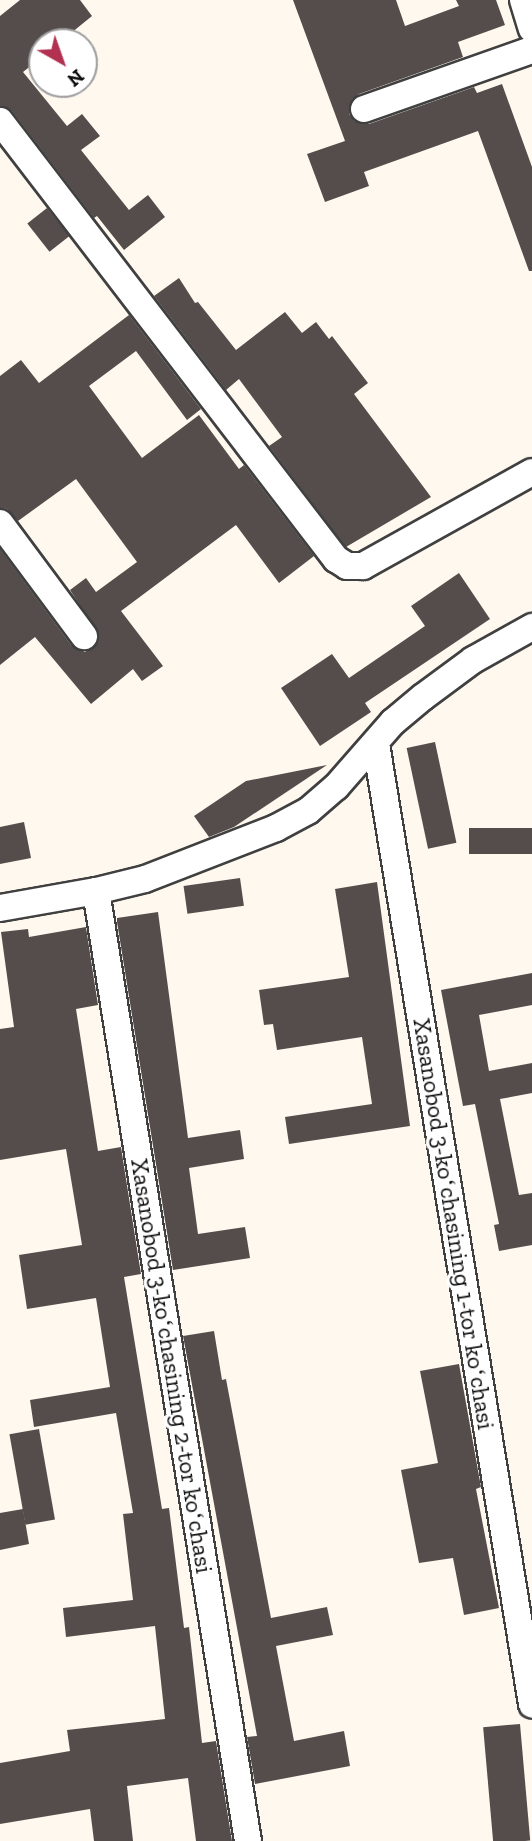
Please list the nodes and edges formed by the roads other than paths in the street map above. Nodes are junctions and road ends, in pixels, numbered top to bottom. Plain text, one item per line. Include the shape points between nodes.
1 (523, 0) edge
2 (532, 29) edge
3 (532, 50) edge
4 (365, 109) dead end
5 (0, 121) edge
6 (532, 472) edge
7 (0, 523) edge
8 (532, 627) edge
9 (84, 636) dead end
10 (376, 744) junction
11 (96, 891) junction
12 (0, 908) edge
13 (532, 1704) edge
14 (248, 1841) edge

1 - 2 street
3 - 4 street
5 - 6 street via 335,559 347,566 363,566
7 - 9 street
8 - 10 street via 463,667 393,722
10 - 11 street via 337,787 308,811 276,828 145,879
10 - 13 street, Xasanobod 3-koʻchasining 1-tor koʻchasi
11 - 12 street
11 - 14 street, Xasanobod 3-koʻchasining 2-tor koʻchasi

